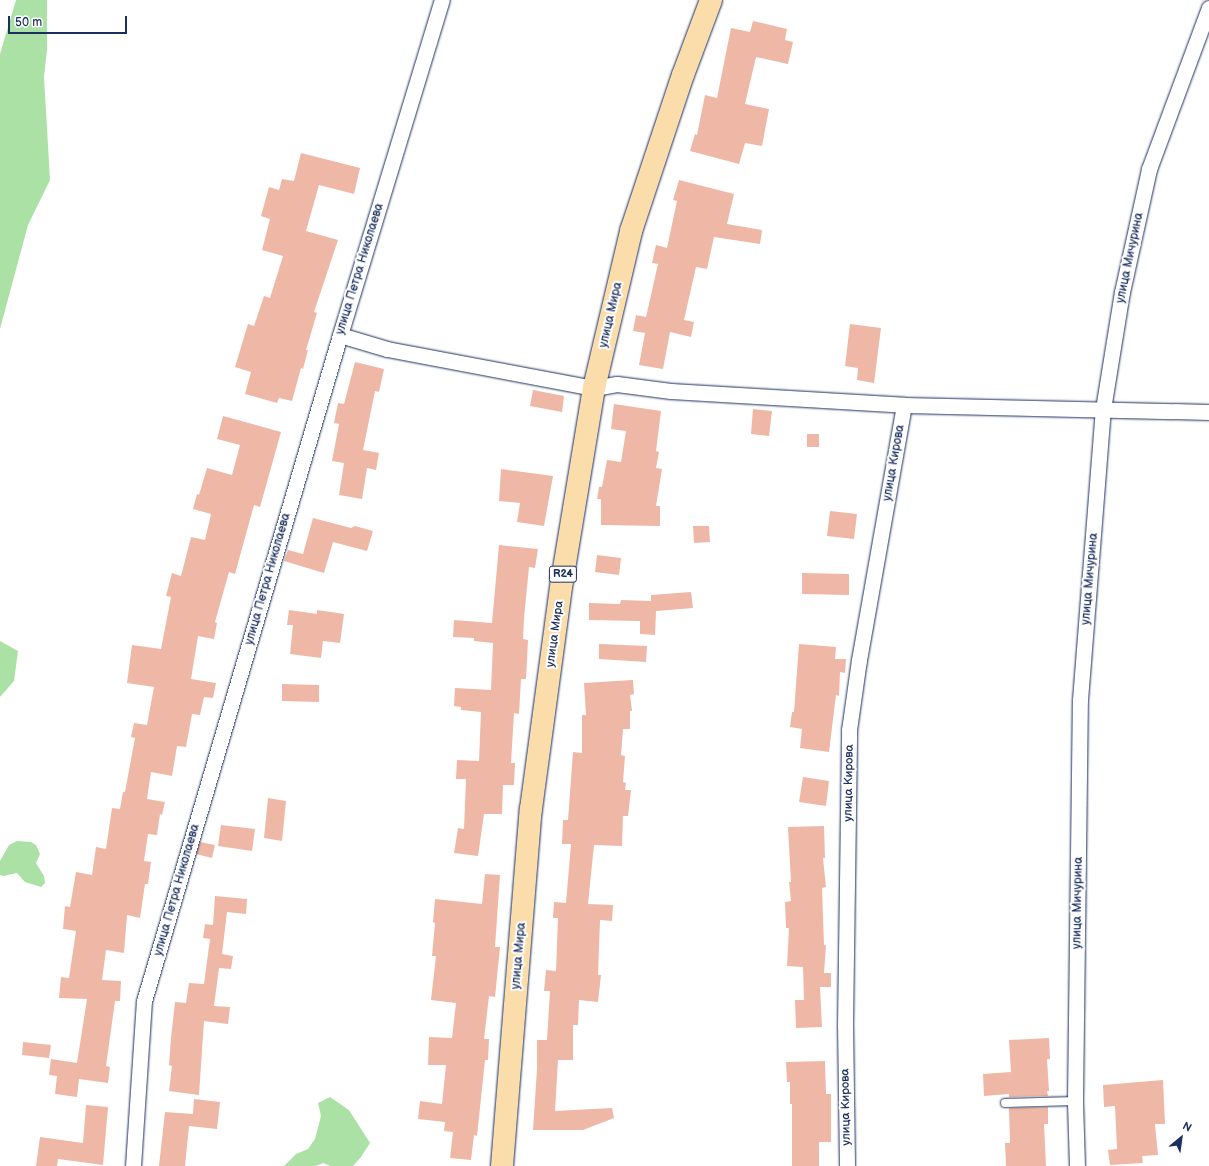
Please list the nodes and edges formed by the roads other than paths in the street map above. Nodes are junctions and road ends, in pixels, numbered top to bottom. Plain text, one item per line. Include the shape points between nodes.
1 (442, 0) edge
2 (711, 0) edge
3 (1209, 8) edge
4 (340, 335) junction
5 (594, 388) junction
6 (904, 405) junction
7 (1103, 409) junction
8 (1209, 412) edge
9 (1075, 1101) junction
10 (1005, 1103) dead end
11 (133, 1166) edge
12 (502, 1166) edge
13 (847, 1166) edge
14 (1077, 1166) edge

1 - 4 street, улица Петра Николаева
2 - 5 main road, улица Мира / R24 via 631,231
3 - 7 street, улица Мичурина via 1150,169 1122,292
4 - 5 street via 387,349
4 - 11 street, улица Петра Николаева via 144,1001
5 - 6 street via 617,384 671,391
5 - 12 main road, улица Мира / R24 via 562,581 531,809
6 - 7 street
6 - 13 street, улица Кирова via 849,730 845,1026
7 - 8 street
7 - 9 street, улица Мичурина via 1080,700
9 - 10 lane
9 - 14 street, улица Мичурина

